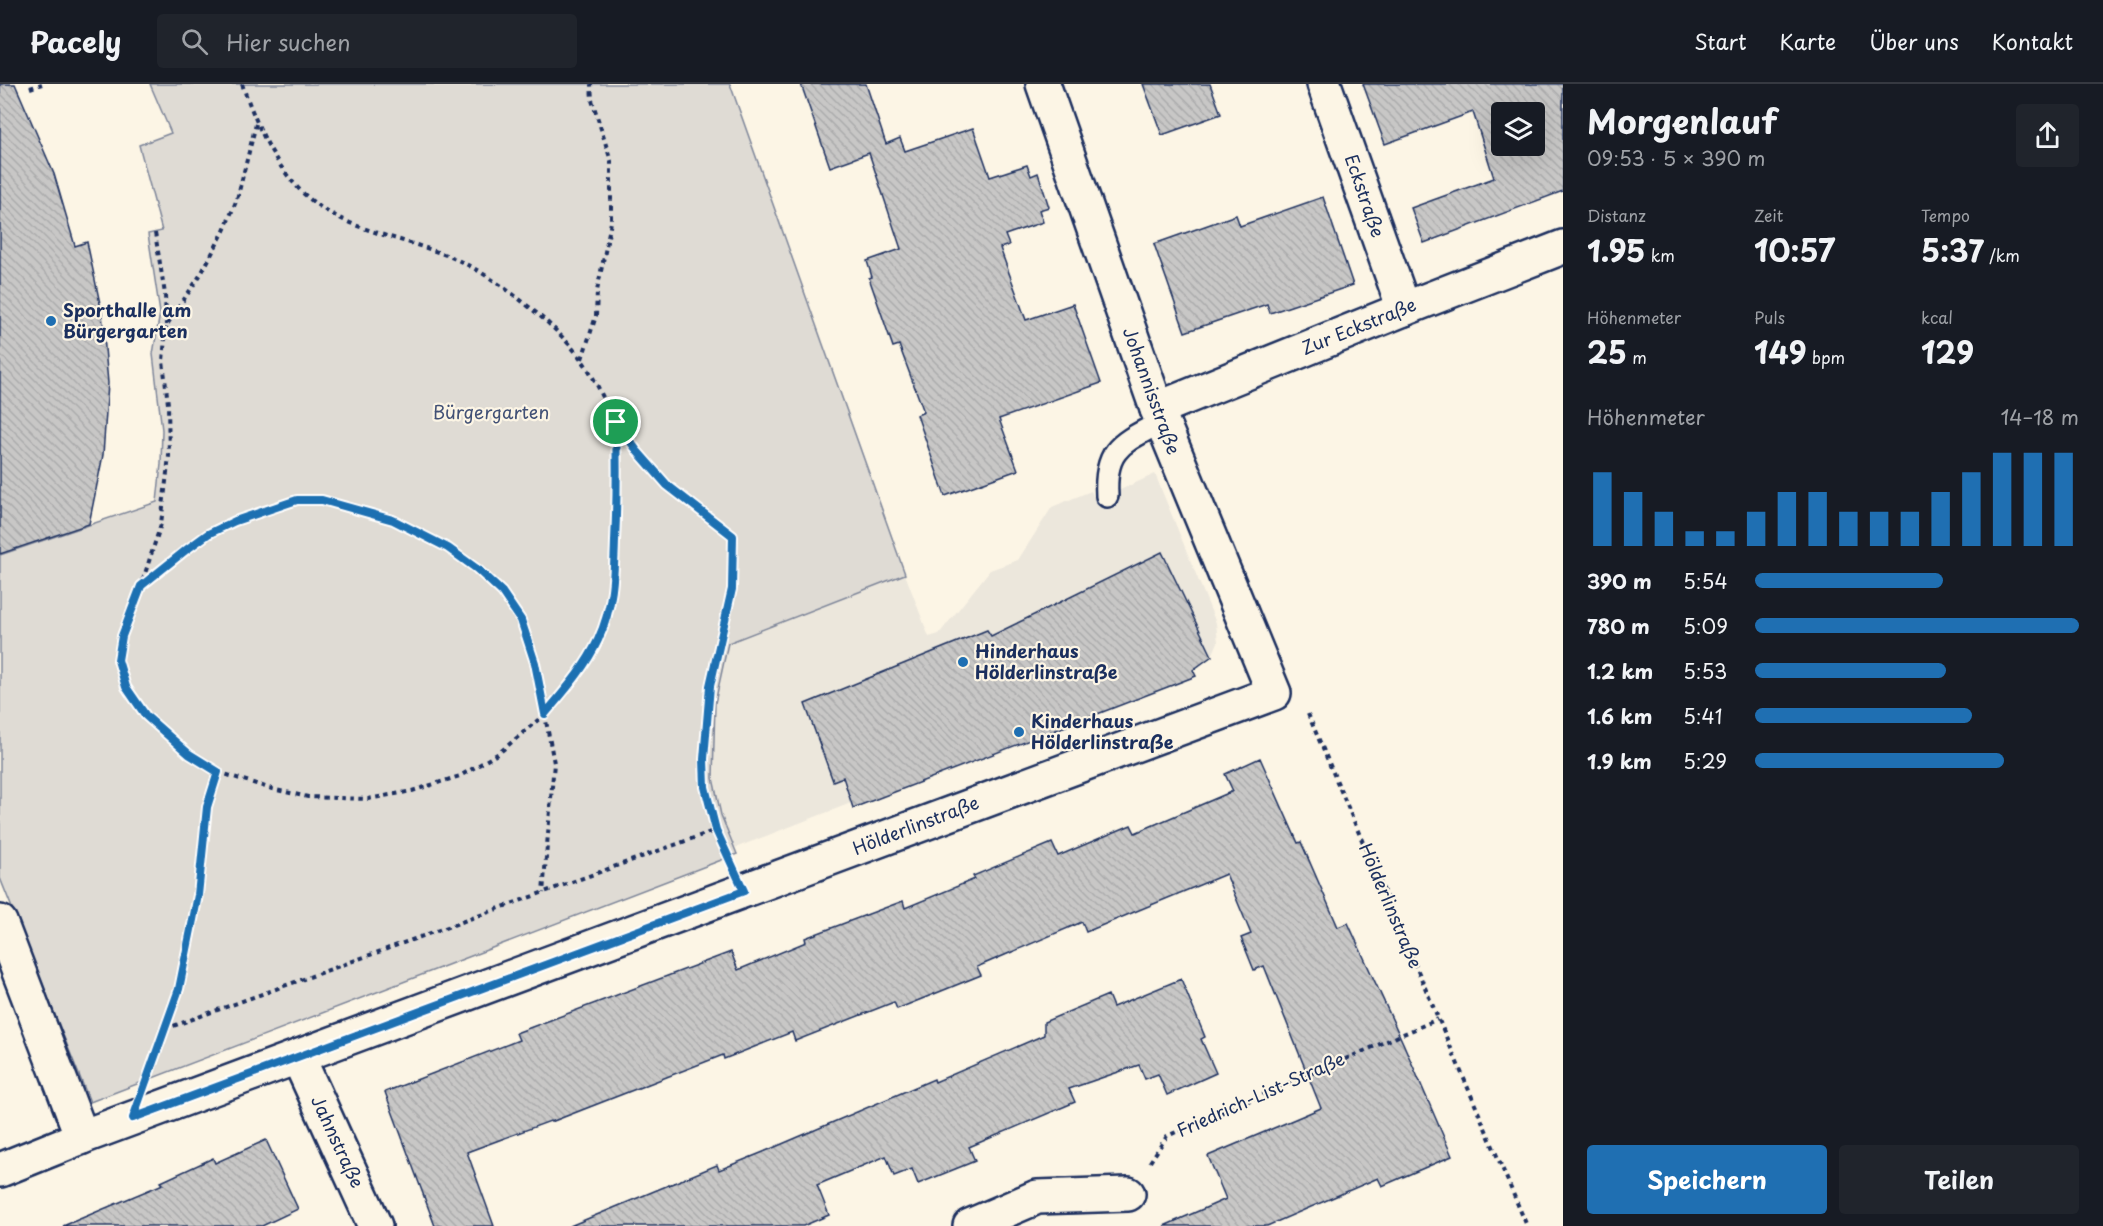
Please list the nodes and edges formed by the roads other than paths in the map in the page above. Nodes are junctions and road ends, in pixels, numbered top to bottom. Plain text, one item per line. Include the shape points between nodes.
1 (1043, 84) edge
2 (1324, 84) edge
3 (1563, 247) edge
4 (1404, 309) junction
5 (1159, 416) junction
6 (1107, 496) dead end
7 (1274, 693) joint
8 (0, 922) edge
9 (298, 1058) junction
10 (82, 1137) junction
11 (0, 1170) edge
12 (1128, 1194) road end
13 (375, 1226) edge
14 (970, 1226) edge

1 - 5 street, Johannisstraße
2 - 4 street, Eckstraße
3 - 4 street, Zur Eckstraße
4 - 5 street, Zur Eckstraße
5 - 6 lane via 1112,455 1105,475
5 - 7 street, Johannisstraße
7 - 9 street, Hölderlinstraße
8 - 10 street
9 - 10 street, Hölderlinstraße
9 - 13 street, Jahnstraße
10 - 11 street, Hölderlinstraße
12 - 14 street via 1037,1197

